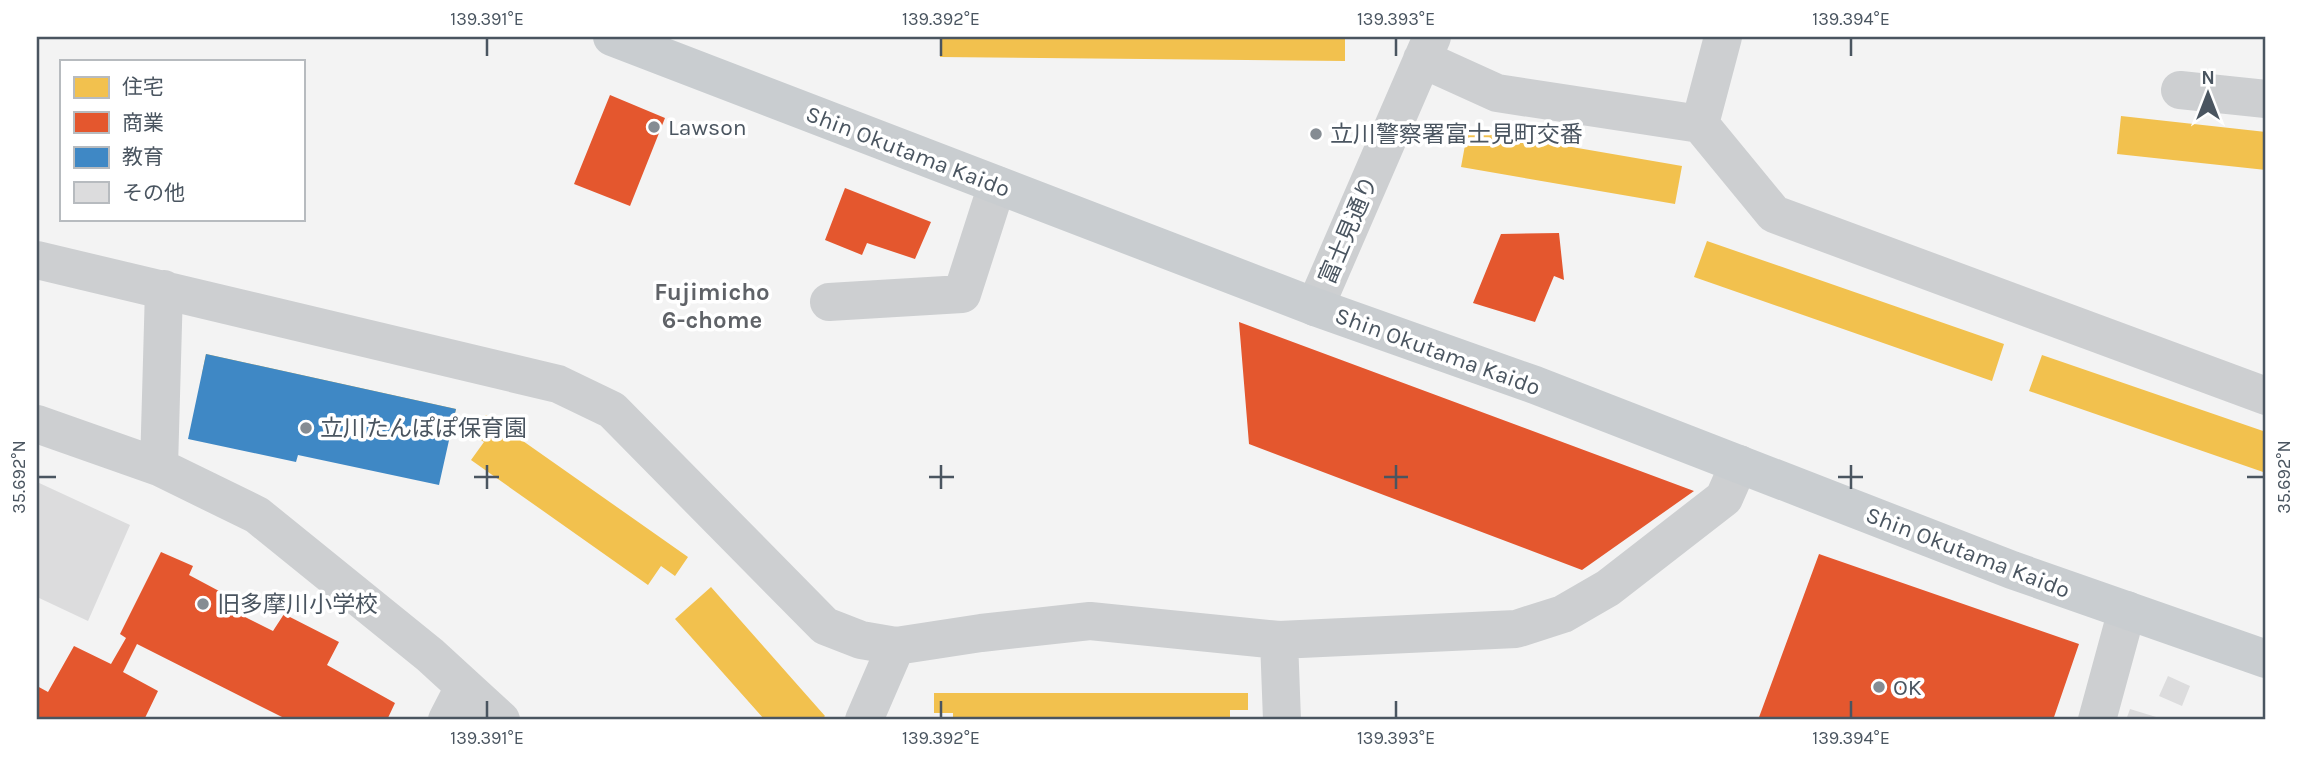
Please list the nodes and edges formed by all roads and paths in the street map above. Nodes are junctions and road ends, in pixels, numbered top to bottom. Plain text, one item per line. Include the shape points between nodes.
1 (612, 37) edge
2 (1723, 37) edge
3 (1427, 48) edge
4 (2180, 90) dead end
5 (2266, 99) edge
6 (1700, 124) junction
7 (997, 185) junction
8 (37, 260) edge
9 (164, 289) junction
10 (829, 302) dead end
11 (1315, 307) junction
12 (2266, 396) edge
13 (37, 424) edge
14 (1739, 464) junction
15 (159, 467) junction
16 (2127, 610) junction
17 (1279, 640) junction
18 (896, 646) junction
19 (2266, 659) edge
20 (464, 687) junction
21 (447, 720) edge
22 (501, 720) edge
23 (864, 720) edge
24 (1282, 720) edge
25 (2097, 720) edge

1 - 7 main road, Shin Okutama Kaido
2 - 6 street
3 - 6 street via 1497,93
3 - 11 street, 富士見通り
4 - 5 street
6 - 12 street via 1774,214
7 - 10 street via 962,294
7 - 11 main road, Shin Okutama Kaido
8 - 9 street
9 - 15 street
9 - 18 street via 558,384 612,410 825,626 861,640
11 - 14 main road, Shin Okutama Kaido
13 - 15 street
14 - 16 main road, Shin Okutama Kaido
14 - 17 street via 1724,498 1608,588 1563,614 1517,629
15 - 20 street via 257,515
16 - 19 main road, Shin Okutama Kaido
16 - 25 street
17 - 18 street via 1090,621
17 - 24 street
18 - 23 street
20 - 21 street
20 - 22 street

